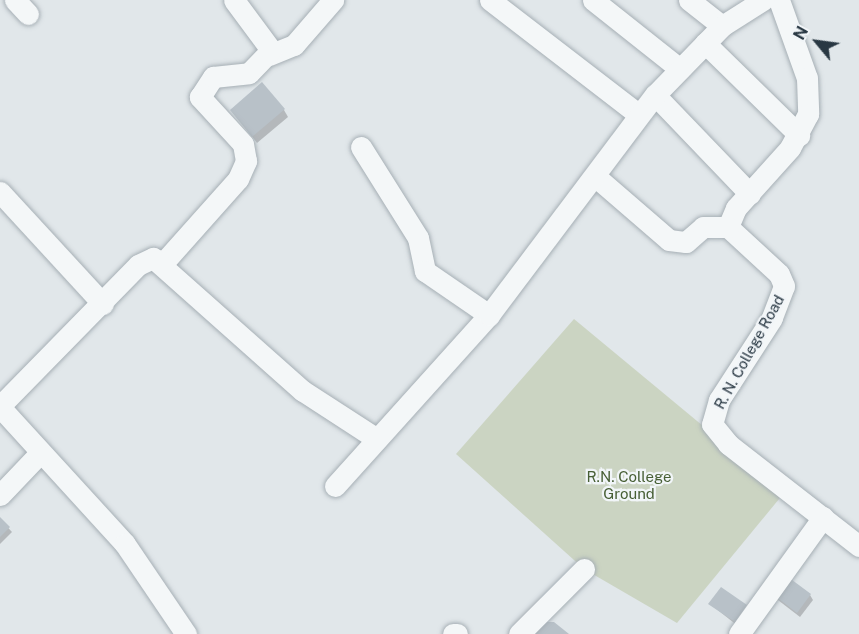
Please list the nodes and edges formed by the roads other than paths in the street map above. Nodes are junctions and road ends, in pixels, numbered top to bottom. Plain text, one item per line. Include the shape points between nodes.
1 (234, 0) edge
2 (333, 0) edge
3 (490, 0) edge
4 (593, 0) edge
5 (689, 0) edge
6 (763, 0) edge
7 (779, 0) edge
8 (722, 26) junction
9 (705, 43) junction
10 (269, 56) junction
11 (680, 69) junction
12 (655, 95) junction
13 (638, 114) junction
14 (799, 135) junction
15 (361, 147) dead end
16 (596, 177) junction
17 (0, 192) edge
18 (750, 194) junction
19 (728, 227) junction
20 (164, 262) junction
21 (103, 304) junction
22 (489, 315) junction
23 (0, 406) edge
24 (377, 439) junction
25 (41, 452) junction
26 (335, 486) dead end
27 (0, 495) edge
28 (823, 517) junction
29 (859, 544) edge
30 (584, 569) dead end
31 (186, 634) edge
32 (519, 634) edge
33 (739, 634) edge

1 - 10 street via 272,44
2 - 10 street via 294,45
3 - 13 street
4 - 11 street
5 - 8 street
6 - 8 street
7 - 14 street via 810,96
8 - 9 street
9 - 11 street
9 - 14 street
10 - 20 street via 249,73 213,77 201,91 203,102 243,144 246,161 238,179
11 - 12 street
12 - 13 street
12 - 18 street
13 - 16 street
14 - 18 street
15 - 22 street via 418,238 425,270
16 - 19 street via 669,240 686,242 703,227
16 - 22 street
17 - 21 street
18 - 19 street
19 - 28 street, R. N. College Road via 779,274 784,286 772,318 719,400 712,424 728,444
20 - 21 street via 145,259
20 - 24 street via 303,391
21 - 23 street
22 - 24 street
23 - 25 street
24 - 26 street
25 - 27 street
25 - 31 street via 125,544
28 - 29 street, R. N. College Road
28 - 33 street
30 - 32 street

